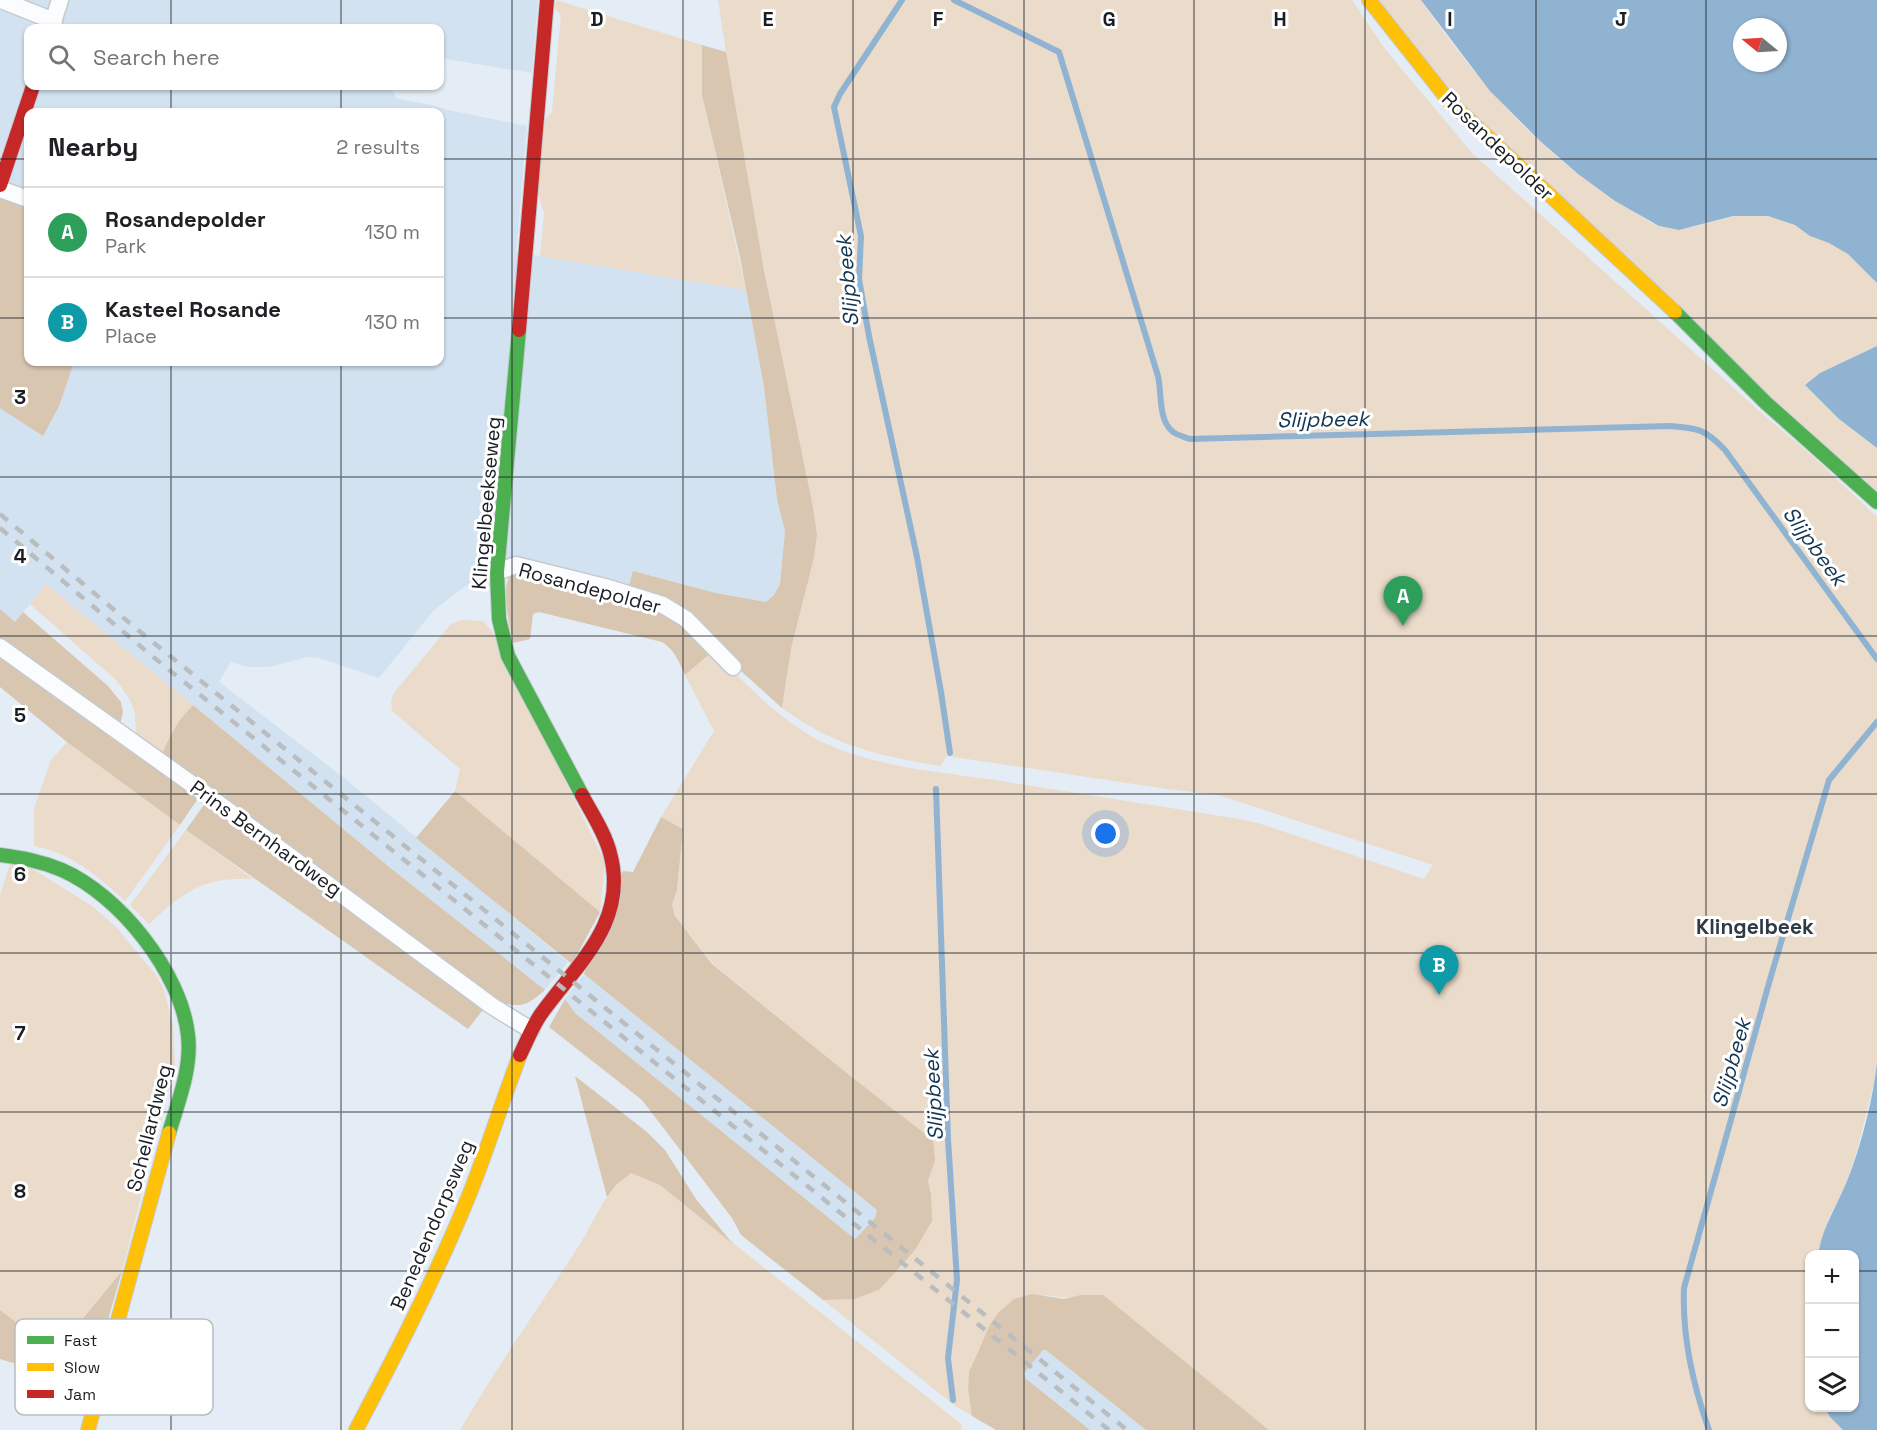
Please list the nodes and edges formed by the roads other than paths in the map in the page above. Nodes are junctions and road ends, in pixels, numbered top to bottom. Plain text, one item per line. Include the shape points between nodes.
1 (1, 0) edge
2 (60, 0) edge
3 (547, 0) edge
4 (1369, 0) edge
5 (51, 24) edge
6 (53, 24) edge
7 (32, 90) edge
8 (26, 108) edge
9 (24, 114) edge
10 (0, 187) edge
11 (24, 197) edge
12 (1877, 502) edge
13 (497, 572) junction
14 (0, 647) edge
15 (733, 667) dead end
16 (0, 855) edge
17 (531, 1030) junction
18 (118, 1319) edge
19 (92, 1415) edge
20 (88, 1430) edge
21 (356, 1430) edge

1 - 5 street
2 - 6 street
3 - 13 street, Klingelbeekseweg
4 - 12 street, Rosandepolder via 1465,117 1665,302 1766,403
7 - 8 street
9 - 10 street
10 - 11 street
13 - 15 street, Rosandepolder via 516,565 663,605 686,619
13 - 17 street, Klingelbeekseweg via 499,619 508,656 607,842 615,872 613,896 599,937
14 - 17 street, Prins Bernhardweg via 492,1006
16 - 18 street, Schellardweg via 19,856 64,872 121,910 143,937 175,990 188,1034 186,1073
17 - 21 street, Benedendorpsweg via 458,1224
19 - 20 street, Schellardweg

